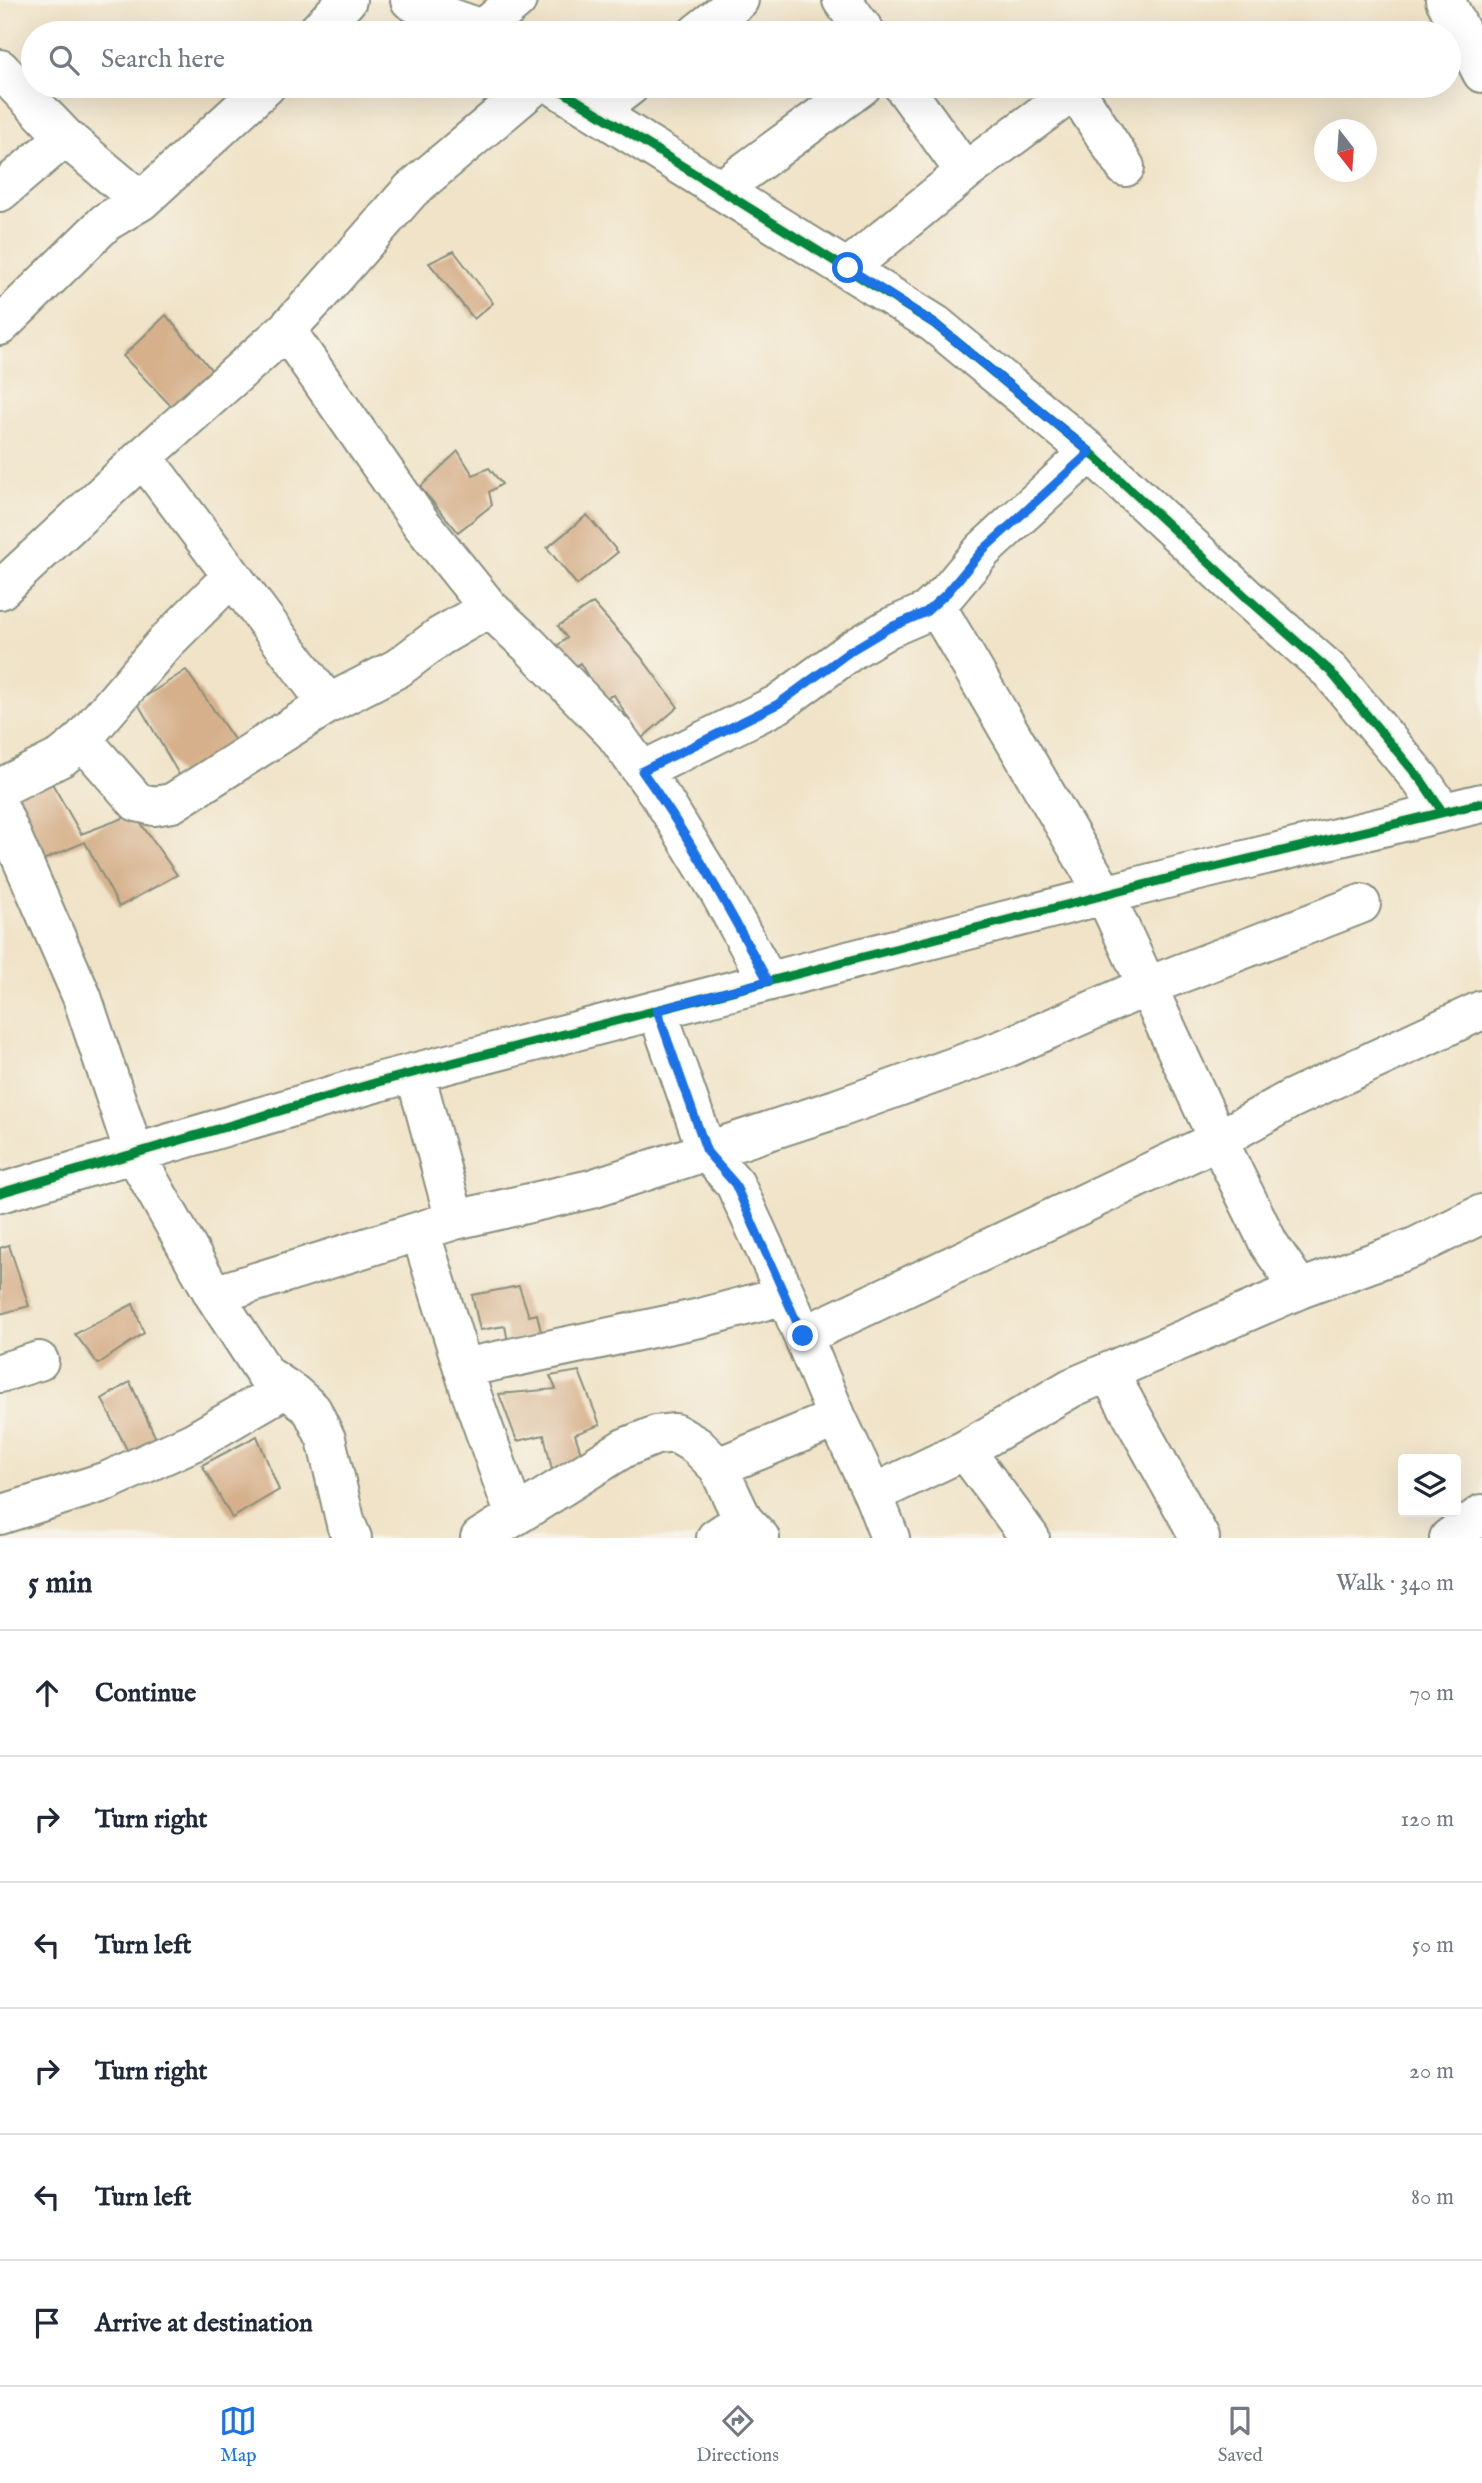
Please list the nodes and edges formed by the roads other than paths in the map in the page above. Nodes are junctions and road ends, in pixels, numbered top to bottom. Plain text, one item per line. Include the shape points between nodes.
1 (347, 0) edge
2 (410, 0) edge
3 (517, 0) edge
4 (739, 0) edge
5 (842, 0) edge
6 (1461, 8) edge
7 (327, 21) edge
8 (458, 21) edge
9 (495, 21) edge
10 (712, 21) edge
11 (857, 21) edge
12 (0, 69) edge
13 (1482, 72) edge
14 (21, 91) edge
15 (28, 98) edge
16 (253, 98) edge
17 (520, 98) edge
18 (573, 98) edge
19 (614, 98) edge
20 (846, 98) edge
21 (912, 98) edge
22 (1064, 98) edge
23 (1074, 98) edge
24 (596, 112) junction
25 (65, 137) junction
26 (1125, 166) dead end
27 (965, 172) junction
28 (720, 190) junction
29 (0, 192) edge
30 (141, 201) junction
31 (848, 268) junction
32 (0, 326) edge
33 (286, 330) junction
34 (1090, 452) junction
35 (143, 457) junction
36 (232, 576) junction
37 (0, 590) edge
38 (935, 604) junction
39 (489, 608) junction
40 (328, 704) junction
41 (79, 743) junction
42 (642, 771) junction
43 (0, 788) edge
44 (1482, 803) edge
45 (0, 809) edge
46 (1442, 811) junction
47 (1105, 895) junction
48 (1361, 904) dead end
49 (768, 981) junction
50 (1147, 986) junction
51 (657, 1010) junction
52 (1482, 1010) edge
53 (415, 1073) junction
54 (1217, 1140) junction
55 (707, 1152) junction
56 (134, 1153) junction
57 (0, 1193) edge
58 (1482, 1214) edge
59 (438, 1226) junction
60 (1300, 1289) junction
61 (214, 1294) junction
62 (786, 1295) junction
63 (803, 1336) junction
64 (39, 1361) dead end
65 (463, 1368) junction
66 (1108, 1372) junction
67 (0, 1373) edge
68 (286, 1388) junction
69 (837, 1419) junction
70 (965, 1450) junction
71 (718, 1467) junction
72 (873, 1494) junction
73 (1482, 1514) edge
74 (0, 1515) edge
75 (514, 1516) junction
76 (739, 1532) edge
77 (340, 1533) edge
78 (480, 1538) edge
79 (890, 1538) edge
80 (1030, 1538) edge
81 (1200, 1538) edge
82 (1449, 1538) edge

1 - 7 street
2 - 8 street
3 - 9 street
4 - 10 street
5 - 11 street
6 - 13 street
12 - 14 street
15 - 25 street
16 - 30 street
17 - 33 street via 411,190
18 - 24 street
19 - 24 street
20 - 28 street
21 - 27 street
22 - 27 street
23 - 26 street via 1083,102
24 - 28 street
25 - 29 street
25 - 30 street
27 - 31 street
28 - 31 street
30 - 32 street via 106,222
31 - 34 street via 935,324
33 - 35 street
33 - 39 street via 420,522
34 - 38 street via 983,550
34 - 46 street via 1331,671
35 - 36 street
35 - 37 street
36 - 40 street
36 - 41 street via 165,643
38 - 42 street via 852,650 778,704
38 - 47 street
39 - 40 street via 398,668
39 - 42 street via 615,734
40 - 41 street via 172,803 154,806 137,802
41 - 43 street via 62,757
42 - 49 street via 717,888
44 - 46 street
45 - 56 street via 82,997
46 - 47 street
47 - 49 street
47 - 50 street
48 - 50 street
49 - 51 street
50 - 54 street
50 - 55 street via 1004,1049
51 - 53 street
51 - 55 street
52 - 54 street via 1291,1099
53 - 56 street
53 - 59 street
54 - 60 street via 1269,1244
54 - 63 street
55 - 59 street via 591,1189
55 - 62 street via 735,1184
56 - 57 street
56 - 61 street
58 - 60 street via 1415,1247
59 - 61 street
59 - 65 street
60 - 66 street
61 - 68 street via 266,1376
62 - 63 street
62 - 65 street
63 - 69 street
64 - 67 street
65 - 75 street
66 - 70 street via 1071,1388
66 - 81 street
68 - 74 street via 195,1441 119,1475
68 - 77 street via 312,1410 326,1439
69 - 71 street
69 - 72 street
70 - 72 street
70 - 80 street
71 - 75 street via 698,1446 675,1433 656,1435 624,1448
71 - 76 street
72 - 79 street
73 - 82 street
75 - 78 street

